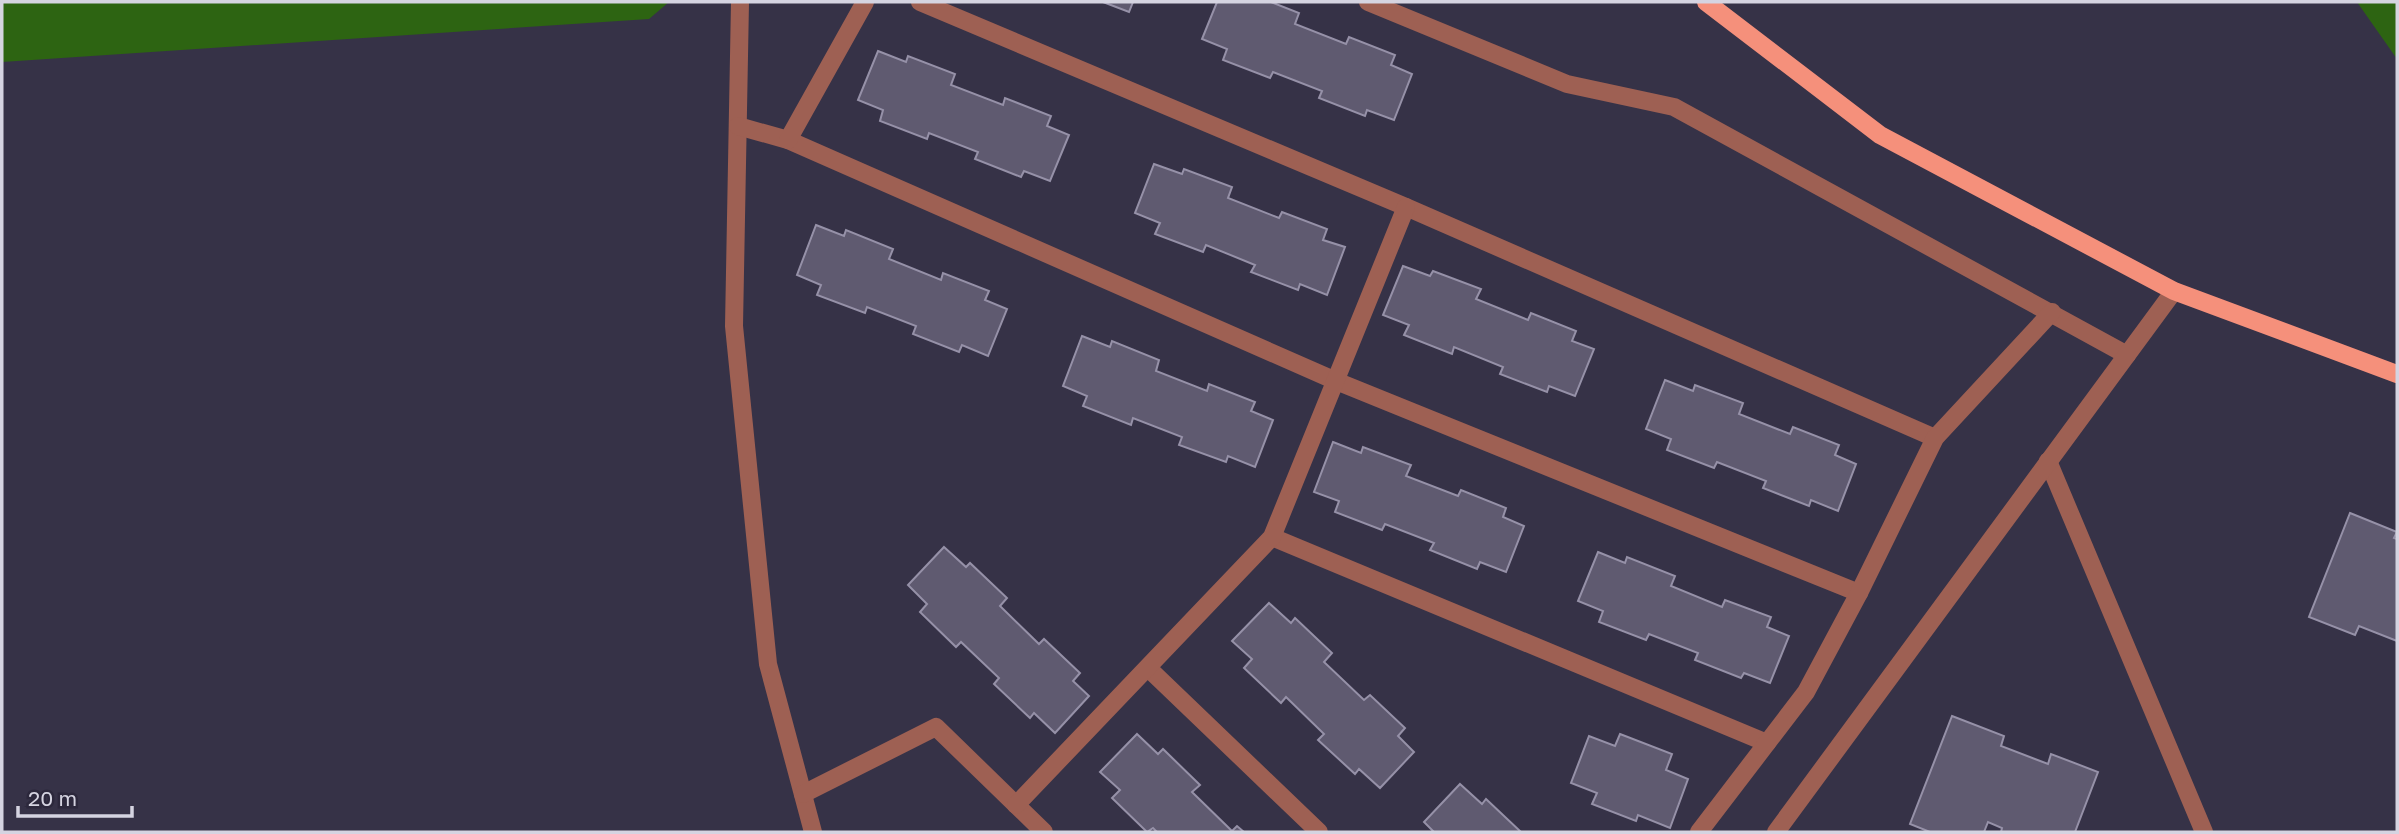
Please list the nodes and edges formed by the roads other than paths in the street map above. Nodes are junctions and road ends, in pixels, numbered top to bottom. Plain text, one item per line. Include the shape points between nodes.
1 (740, 2) edge
2 (865, 2) edge
3 (920, 2) edge
4 (1368, 2) edge
5 (1706, 2) edge
6 (738, 126) junction
7 (788, 140) junction
8 (1406, 207) junction
9 (2174, 290) junction
10 (2052, 312) junction
11 (2127, 355) junction
12 (2397, 374) edge
13 (1336, 381) junction
14 (1934, 438) junction
15 (2048, 461) junction
16 (1272, 537) junction
17 (1859, 593) junction
18 (1148, 667) junction
19 (1767, 743) junction
20 (803, 794) junction
21 (1016, 806) junction
22 (813, 832) edge
23 (1044, 832) edge
24 (1319, 832) edge
25 (1699, 832) edge
26 (1776, 832) edge
27 (2204, 832) edge

1 - 6 street
2 - 7 street
3 - 8 street
4 - 10 street via 1567,84 1674,107
5 - 9 main road via 1880,135
6 - 7 street
6 - 20 street via 734,326 768,664
7 - 13 street
8 - 13 street
8 - 14 street
9 - 11 street
9 - 12 main road
10 - 11 street
10 - 14 street
11 - 15 street
13 - 16 street
13 - 17 street
14 - 17 street
15 - 26 street
15 - 27 street
16 - 18 street
16 - 19 street
17 - 19 street via 1806,692
18 - 21 street
18 - 24 street
19 - 25 street
20 - 21 street via 936,727
20 - 22 street
21 - 23 street

